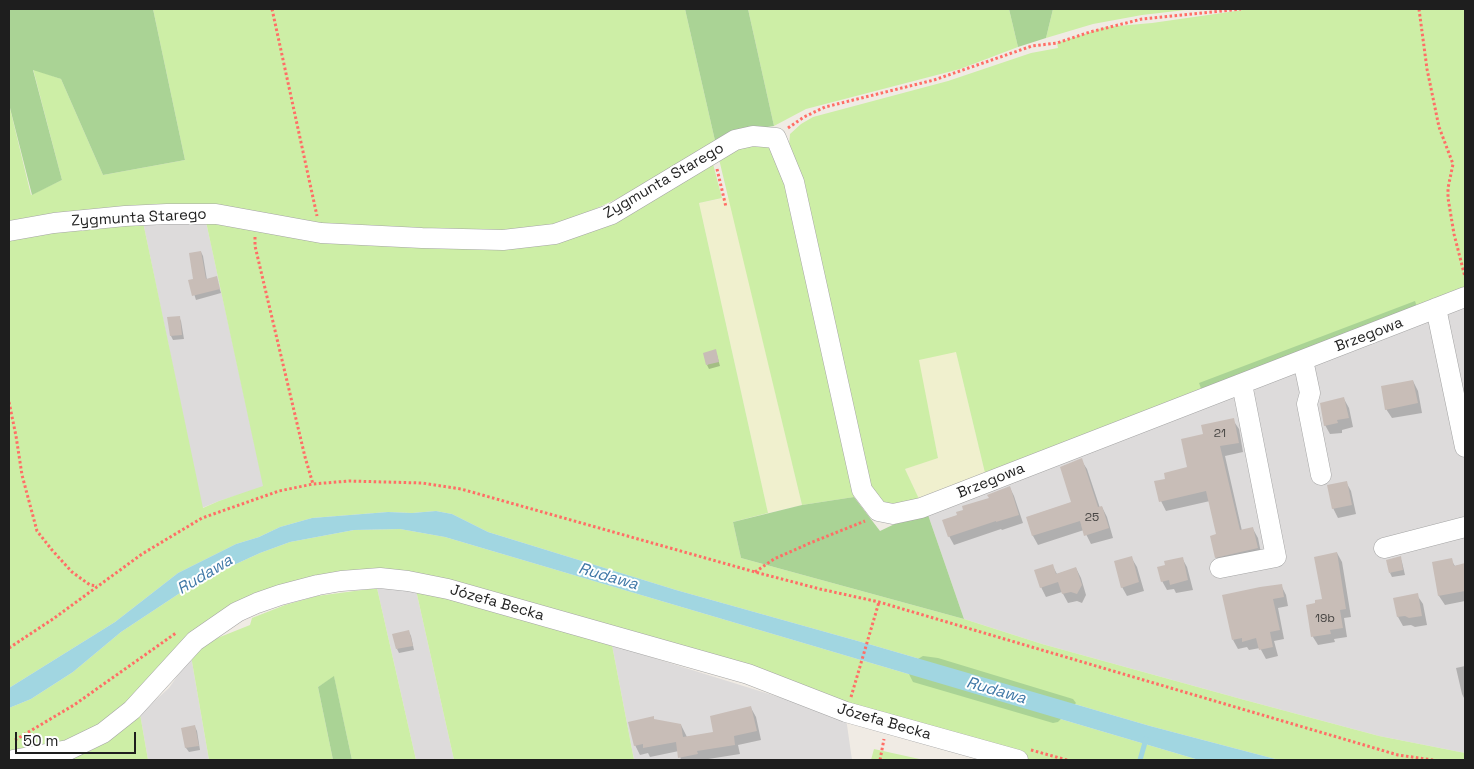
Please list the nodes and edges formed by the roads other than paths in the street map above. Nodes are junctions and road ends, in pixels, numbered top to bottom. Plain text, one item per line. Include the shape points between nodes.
1 (9, 231) edge
2 (1465, 297) edge
3 (1436, 308) junction
4 (1303, 360) junction
5 (1242, 384) junction
6 (1465, 446) edge
7 (1322, 475) dead end
8 (878, 511) joint
9 (1465, 527) edge
10 (1384, 548) dead end
11 (1220, 568) dead end
12 (13, 760) edge
13 (1018, 760) edge

1 - 8 street, Zygmunta Starego via 54,223 167,214 216,214 321,234 503,240 555,234 612,214 735,140 753,136 776,138 794,182 862,490
2 - 3 street, Brzegowa
3 - 4 street, Brzegowa
3 - 6 street
4 - 5 street, Brzegowa
4 - 7 street via 1310,393 1307,404
5 - 8 street, Brzegowa via 921,508 893,514
5 - 11 street via 1276,557
9 - 10 street
12 - 13 street, Józefa Becka via 68,750 103,733 132,710 195,642 237,612 310,587 380,578 448,589 739,672 846,712

